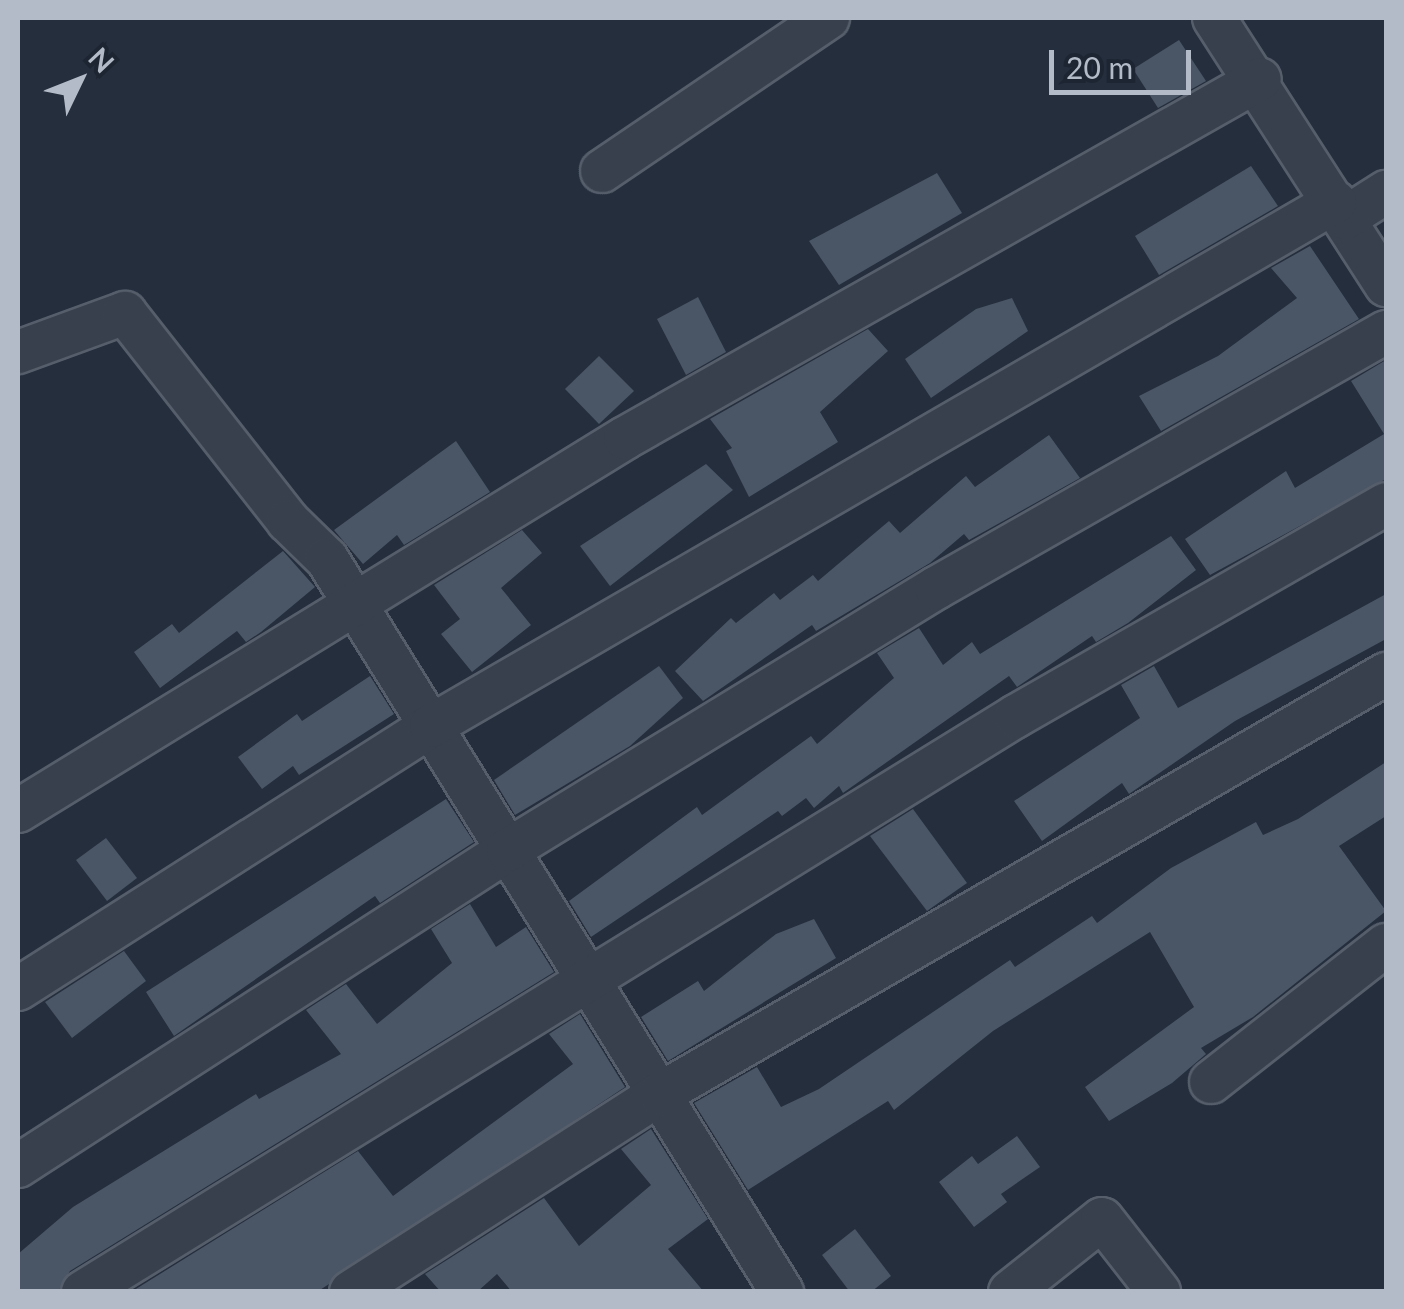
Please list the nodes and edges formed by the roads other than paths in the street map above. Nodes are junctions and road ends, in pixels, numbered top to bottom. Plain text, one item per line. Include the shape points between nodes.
1 (828, 18) edge
2 (1214, 18) edge
3 (1260, 79) junction
4 (602, 171) dead end
5 (1386, 192) edge
6 (1340, 210) junction
7 (1386, 285) edge
8 (1386, 332) edge
9 (18, 352) edge
10 (1386, 504) edge
11 (354, 601) junction
12 (1386, 674) edge
13 (431, 726) junction
14 (18, 811) edge
15 (508, 850) junction
16 (1386, 945) edge
17 (588, 978) junction
18 (18, 989) edge
19 (1211, 1082) dead end
20 (660, 1094) junction
21 (18, 1166) edge
22 (82, 1292) edge
23 (351, 1292) edge
24 (782, 1292) edge
25 (1010, 1292) edge
26 (1159, 1292) edge

1 - 4 street
2 - 3 street
3 - 6 street
3 - 11 street via 625,438
5 - 6 street
6 - 7 street
6 - 13 street
8 - 15 street via 936,588
9 - 11 street via 126,313
10 - 17 street via 1016,716
11 - 13 street
11 - 14 street
12 - 20 street
13 - 15 street
13 - 18 street
15 - 17 street
15 - 21 street
16 - 19 street
17 - 20 street
17 - 22 street
20 - 23 street
20 - 24 street
25 - 26 street via 1102,1218

